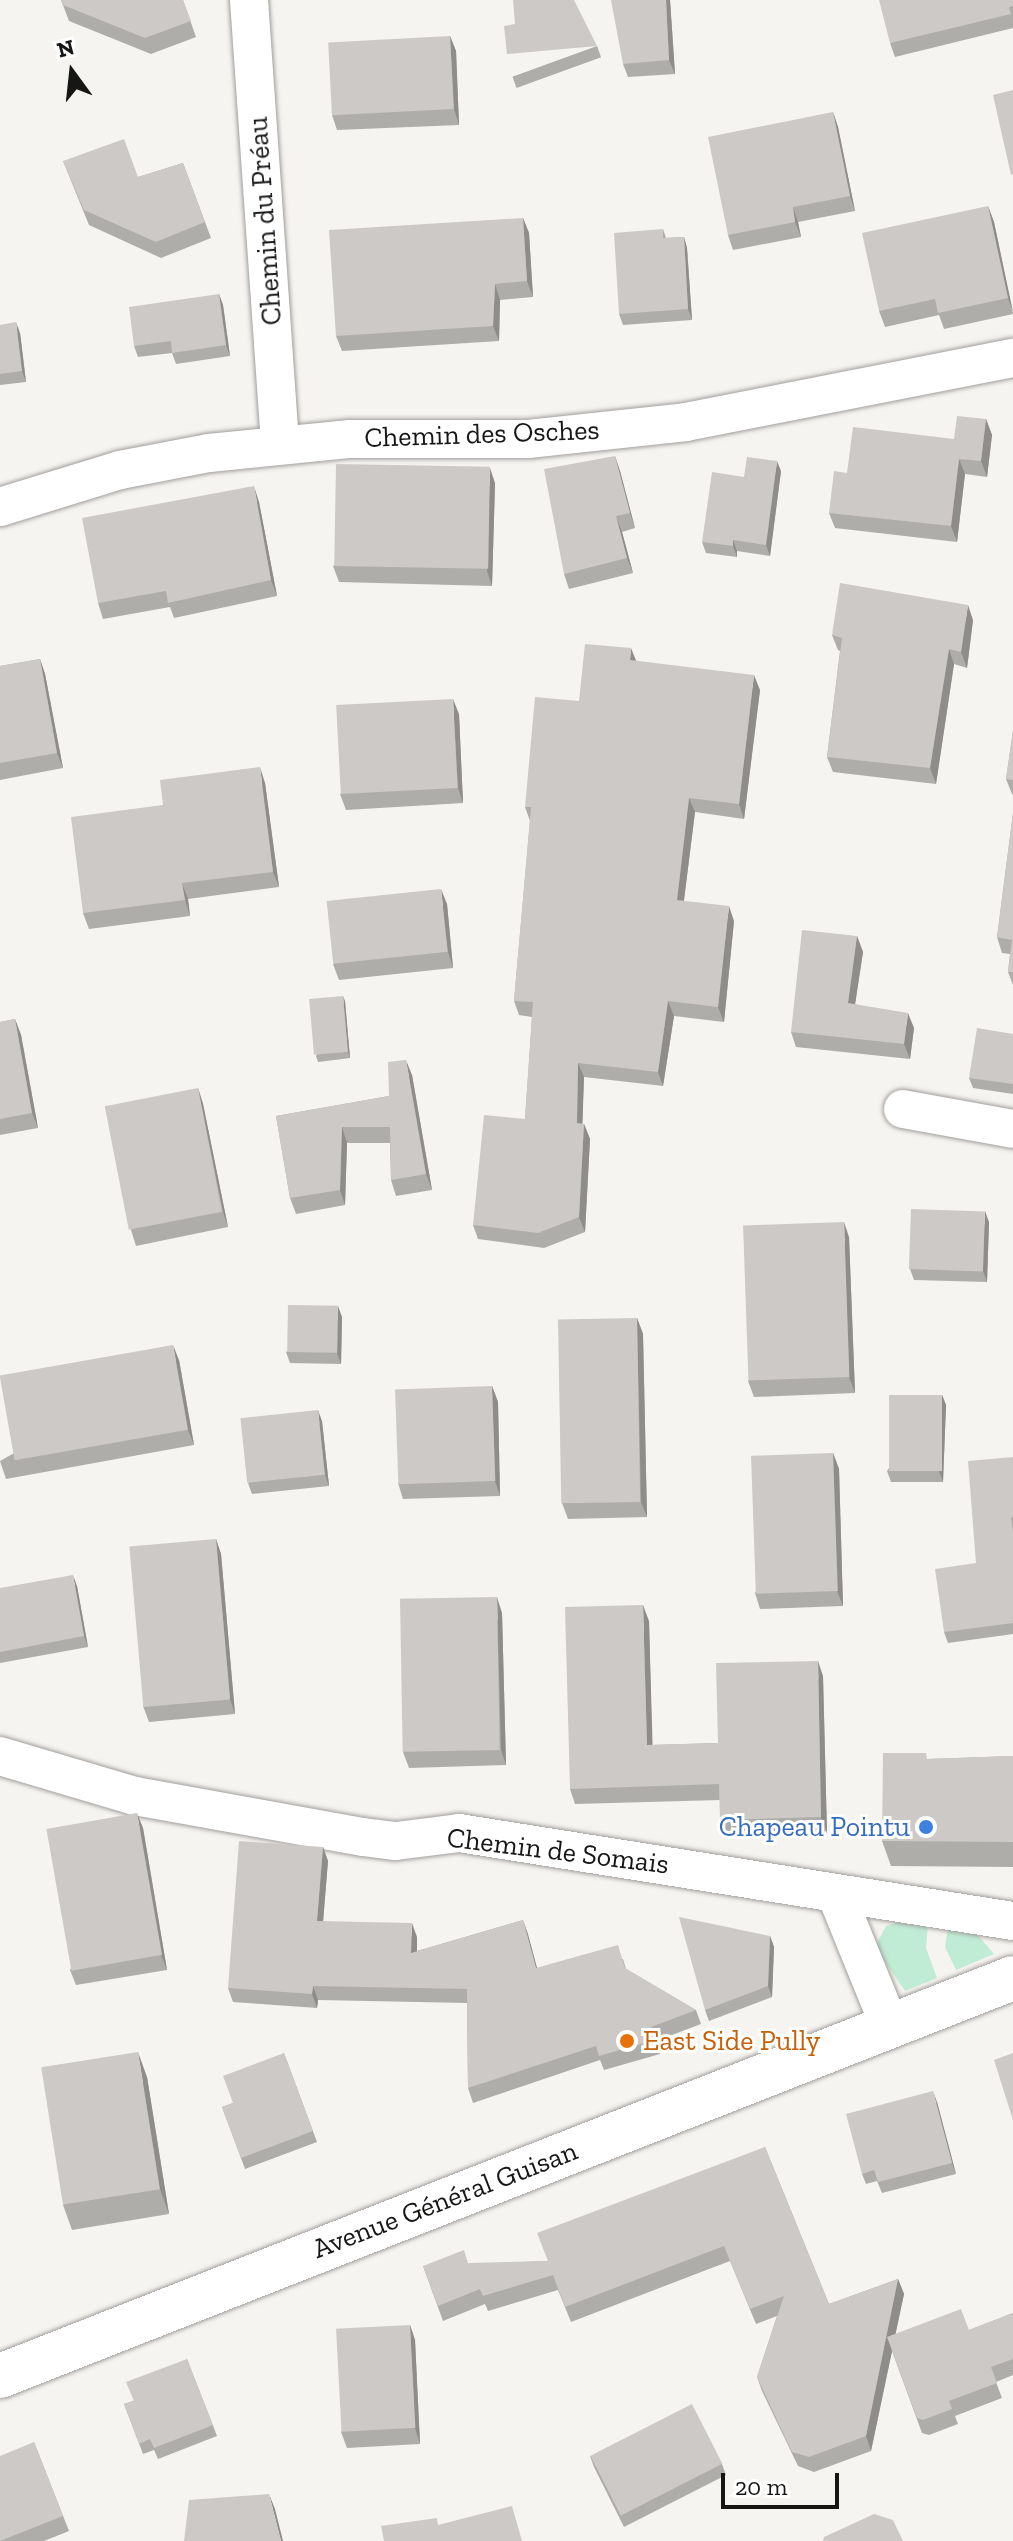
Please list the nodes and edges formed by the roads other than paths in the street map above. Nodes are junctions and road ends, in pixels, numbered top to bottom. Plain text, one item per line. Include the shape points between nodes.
1 (255, 2) edge
2 (1013, 358) edge
3 (280, 443) junction
4 (0, 507) edge
5 (903, 1109) dead end
6 (1013, 1129) edge
7 (0, 1756) edge
8 (836, 1894) junction
9 (1013, 1921) edge
10 (1013, 1978) edge
11 (890, 2027) junction
12 (0, 2376) edge

1 - 3 street, Chemin du Préau
2 - 3 street, Chemin des Osches via 686,422 528,439
3 - 4 street, Chemin des Osches via 120,470
5 - 6 street
7 - 8 street, Chemin de Somais via 135,1796 363,1837 396,1841 459,1833
8 - 9 street, Chemin de Somais
8 - 11 street
10 - 11 main road, Avenue Général Guisan
11 - 12 main road, Avenue Général Guisan

